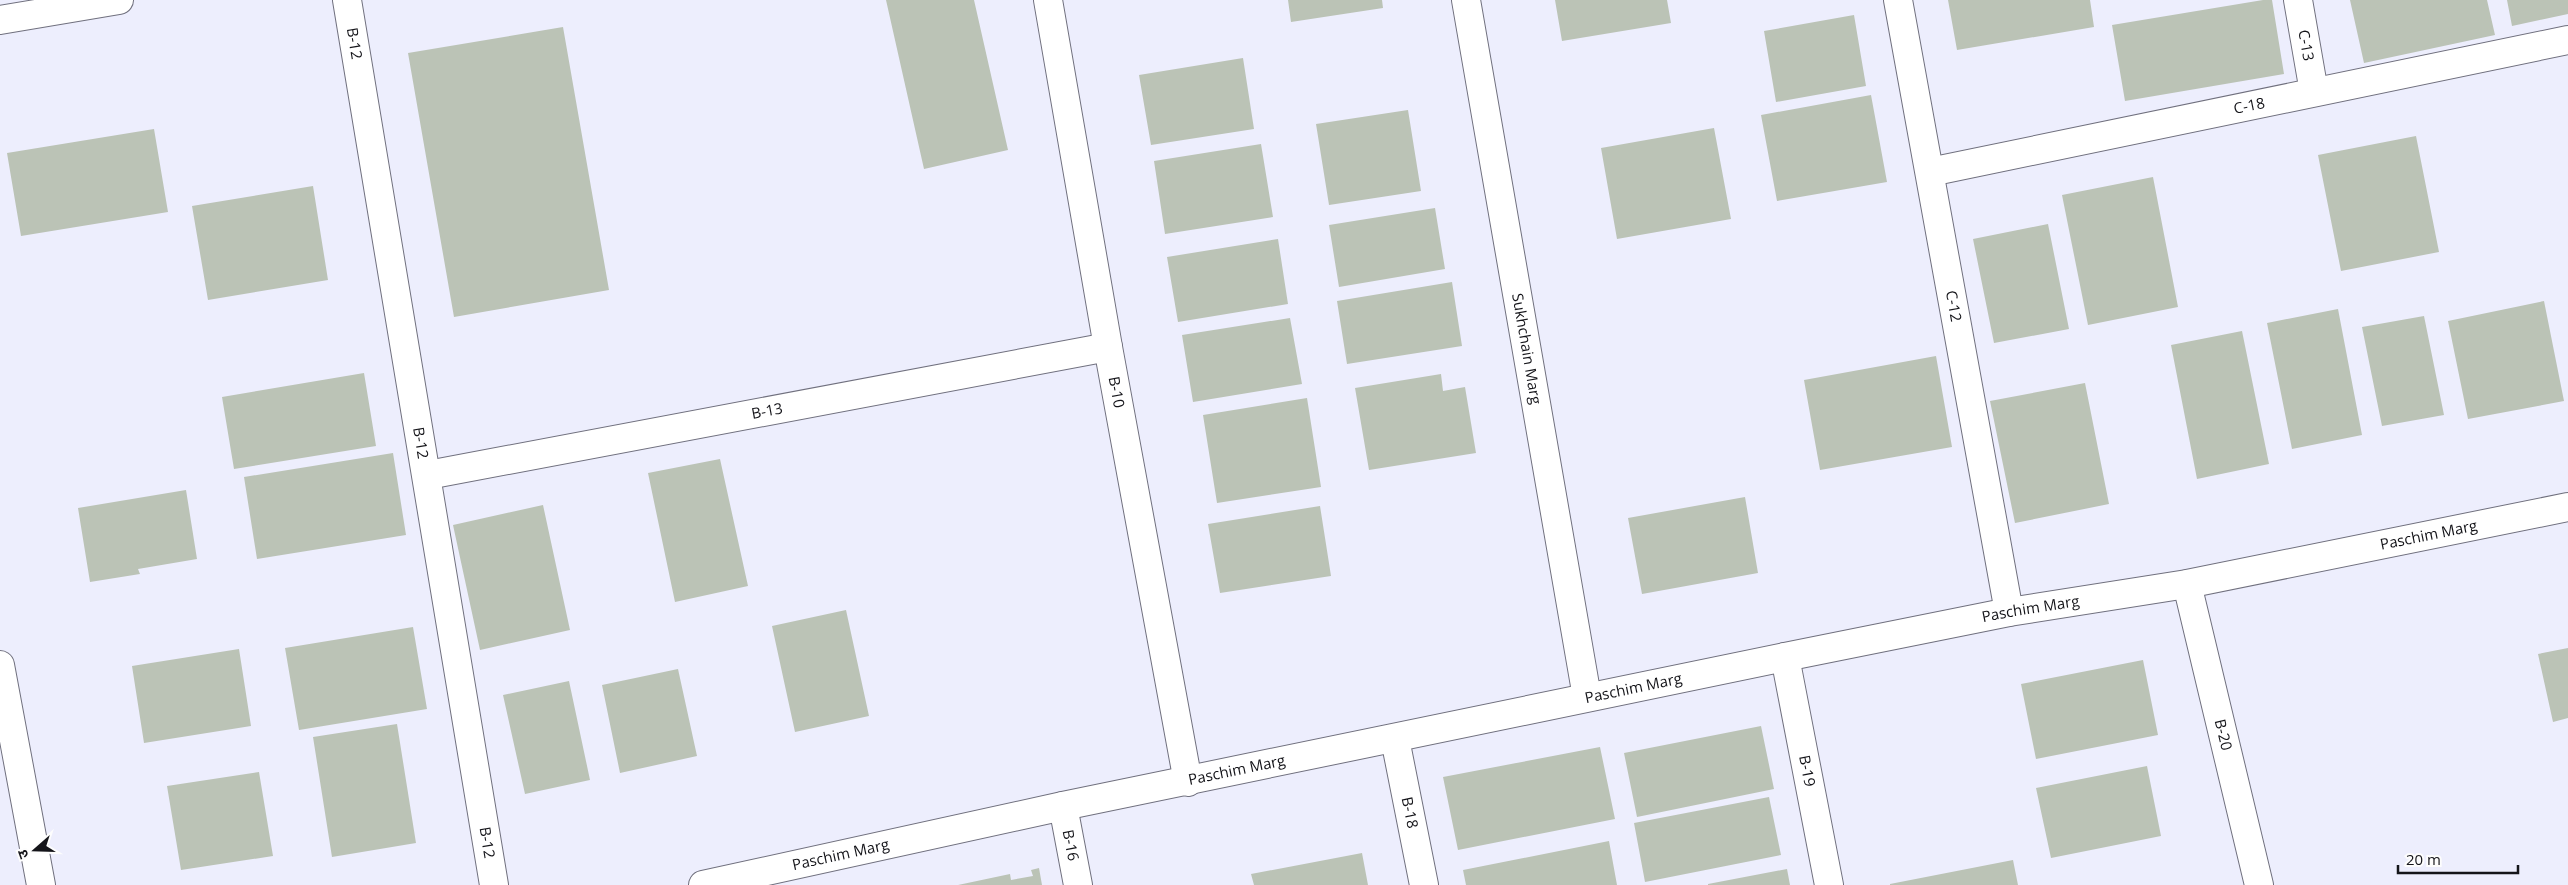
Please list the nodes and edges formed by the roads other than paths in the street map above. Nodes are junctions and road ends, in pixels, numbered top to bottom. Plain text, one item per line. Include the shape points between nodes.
1 (119, 0) edge
2 (347, 0) edge
3 (1048, 0) edge
4 (1466, 0) edge
5 (1898, 0) edge
6 (2298, 0) edge
7 (0, 20) edge
8 (2568, 40) edge
9 (2314, 92) junction
10 (1930, 172) junction
11 (1108, 347) junction
12 (428, 475) junction
13 (2568, 508) edge
14 (2187, 584) junction
15 (2009, 612) junction
16 (1785, 657) junction
17 (0, 665) edge
18 (1587, 697) junction
19 (1395, 739) junction
20 (1188, 782) junction
21 (1064, 806) junction
22 (756, 880) edge
23 (41, 885) edge
24 (494, 885) edge
25 (703, 885) edge
26 (1078, 885) edge
27 (1424, 885) edge
28 (1829, 885) edge
29 (2259, 885) edge

1 - 7 street
2 - 12 street, B-12
3 - 11 street, B-10
4 - 18 street, Sukhchain Marg
5 - 10 street, C-12
6 - 9 street, C-13
8 - 9 street, C-18
9 - 10 street, C-18
10 - 15 street, C-12
11 - 12 street, B-13
11 - 20 street, B-10
12 - 24 street, B-12
13 - 14 street, Paschim Marg
14 - 15 street, Paschim Marg
14 - 29 street, B-20
15 - 16 street, Paschim Marg
16 - 18 street, Paschim Marg
16 - 28 street, B-19
17 - 23 street
18 - 19 street, Paschim Marg
19 - 20 street, Paschim Marg
19 - 27 street, B-18
20 - 21 street, Paschim Marg
21 - 22 street, Paschim Marg
21 - 26 street, B-16
22 - 25 street, Paschim Marg

